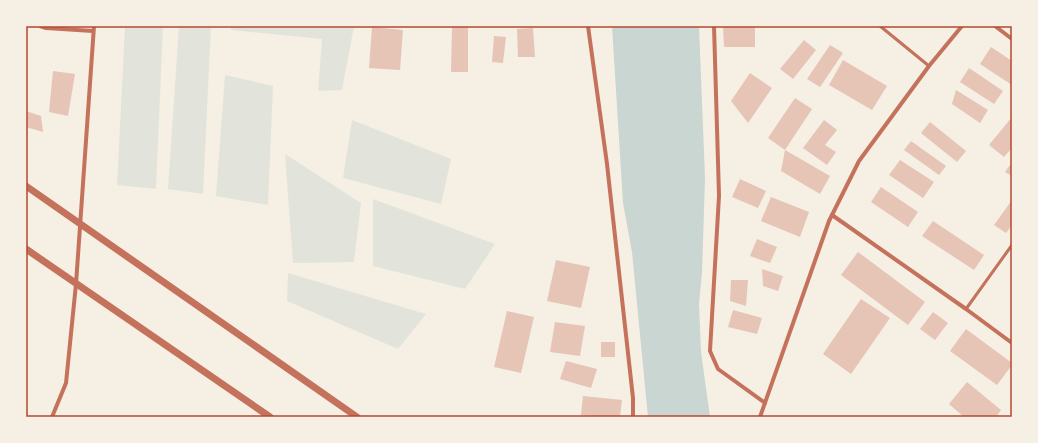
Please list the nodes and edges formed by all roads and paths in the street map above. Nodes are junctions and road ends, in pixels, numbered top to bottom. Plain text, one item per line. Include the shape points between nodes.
1 (40, 26) edge
2 (588, 26) edge
3 (714, 26) edge
4 (880, 26) edge
5 (962, 26) edge
6 (995, 26) edge
7 (94, 28) edge
8 (1012, 39) edge
9 (930, 66) junction
10 (26, 186) edge
11 (832, 215) junction
12 (80, 224) junction
13 (1012, 245) edge
14 (26, 249) edge
15 (76, 284) junction
16 (966, 308) junction
17 (1012, 343) edge
18 (765, 403) junction
19 (52, 417) edge
20 (270, 417) edge
21 (357, 417) edge
22 (633, 417) edge
23 (760, 417) edge

1 - 7 street
2 - 22 street via 608,172
3 - 18 street via 719,196 710,352 718,369
4 - 9 lane
5 - 9 street
6 - 8 street
7 - 12 street
9 - 11 street via 859,161
10 - 12 street
11 - 16 street
11 - 18 street
12 - 15 street
12 - 21 street
13 - 16 lane
14 - 15 street
15 - 19 street via 66,383
15 - 20 street
16 - 17 street
18 - 23 street

